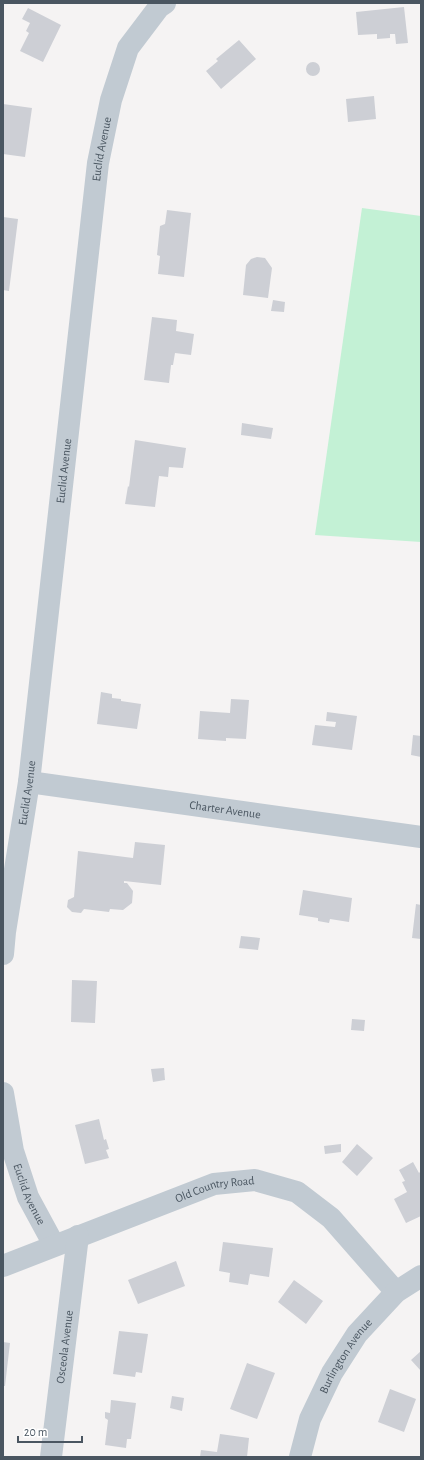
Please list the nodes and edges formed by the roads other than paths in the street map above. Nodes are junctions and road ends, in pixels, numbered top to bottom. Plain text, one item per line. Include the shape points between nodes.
1 (165, 3) edge
2 (29, 782) junction
3 (421, 837) edge
4 (3, 954) edge
5 (3, 1093) edge
6 (78, 1236) junction
7 (54, 1245) junction
8 (3, 1266) edge
9 (421, 1276) edge
10 (396, 1292) junction
11 (305, 1456) edge
12 (51, 1457) edge

1 - 2 street, Euclid Avenue via 159,7 128,48 111,100 98,163
2 - 3 street, Charter Avenue
2 - 4 street, Euclid Avenue via 4,932
5 - 7 street, Euclid Avenue via 13,1152 28,1197
6 - 7 street, Old Country Road
6 - 10 street, Old Country Road via 214,1184 255,1180 297,1192 331,1218
6 - 12 street, Osceola Avenue
7 - 8 street, Old Country Road
9 - 10 street, Burlington Avenue
10 - 11 street, Burlington Avenue via 357,1334 332,1373 310,1419

